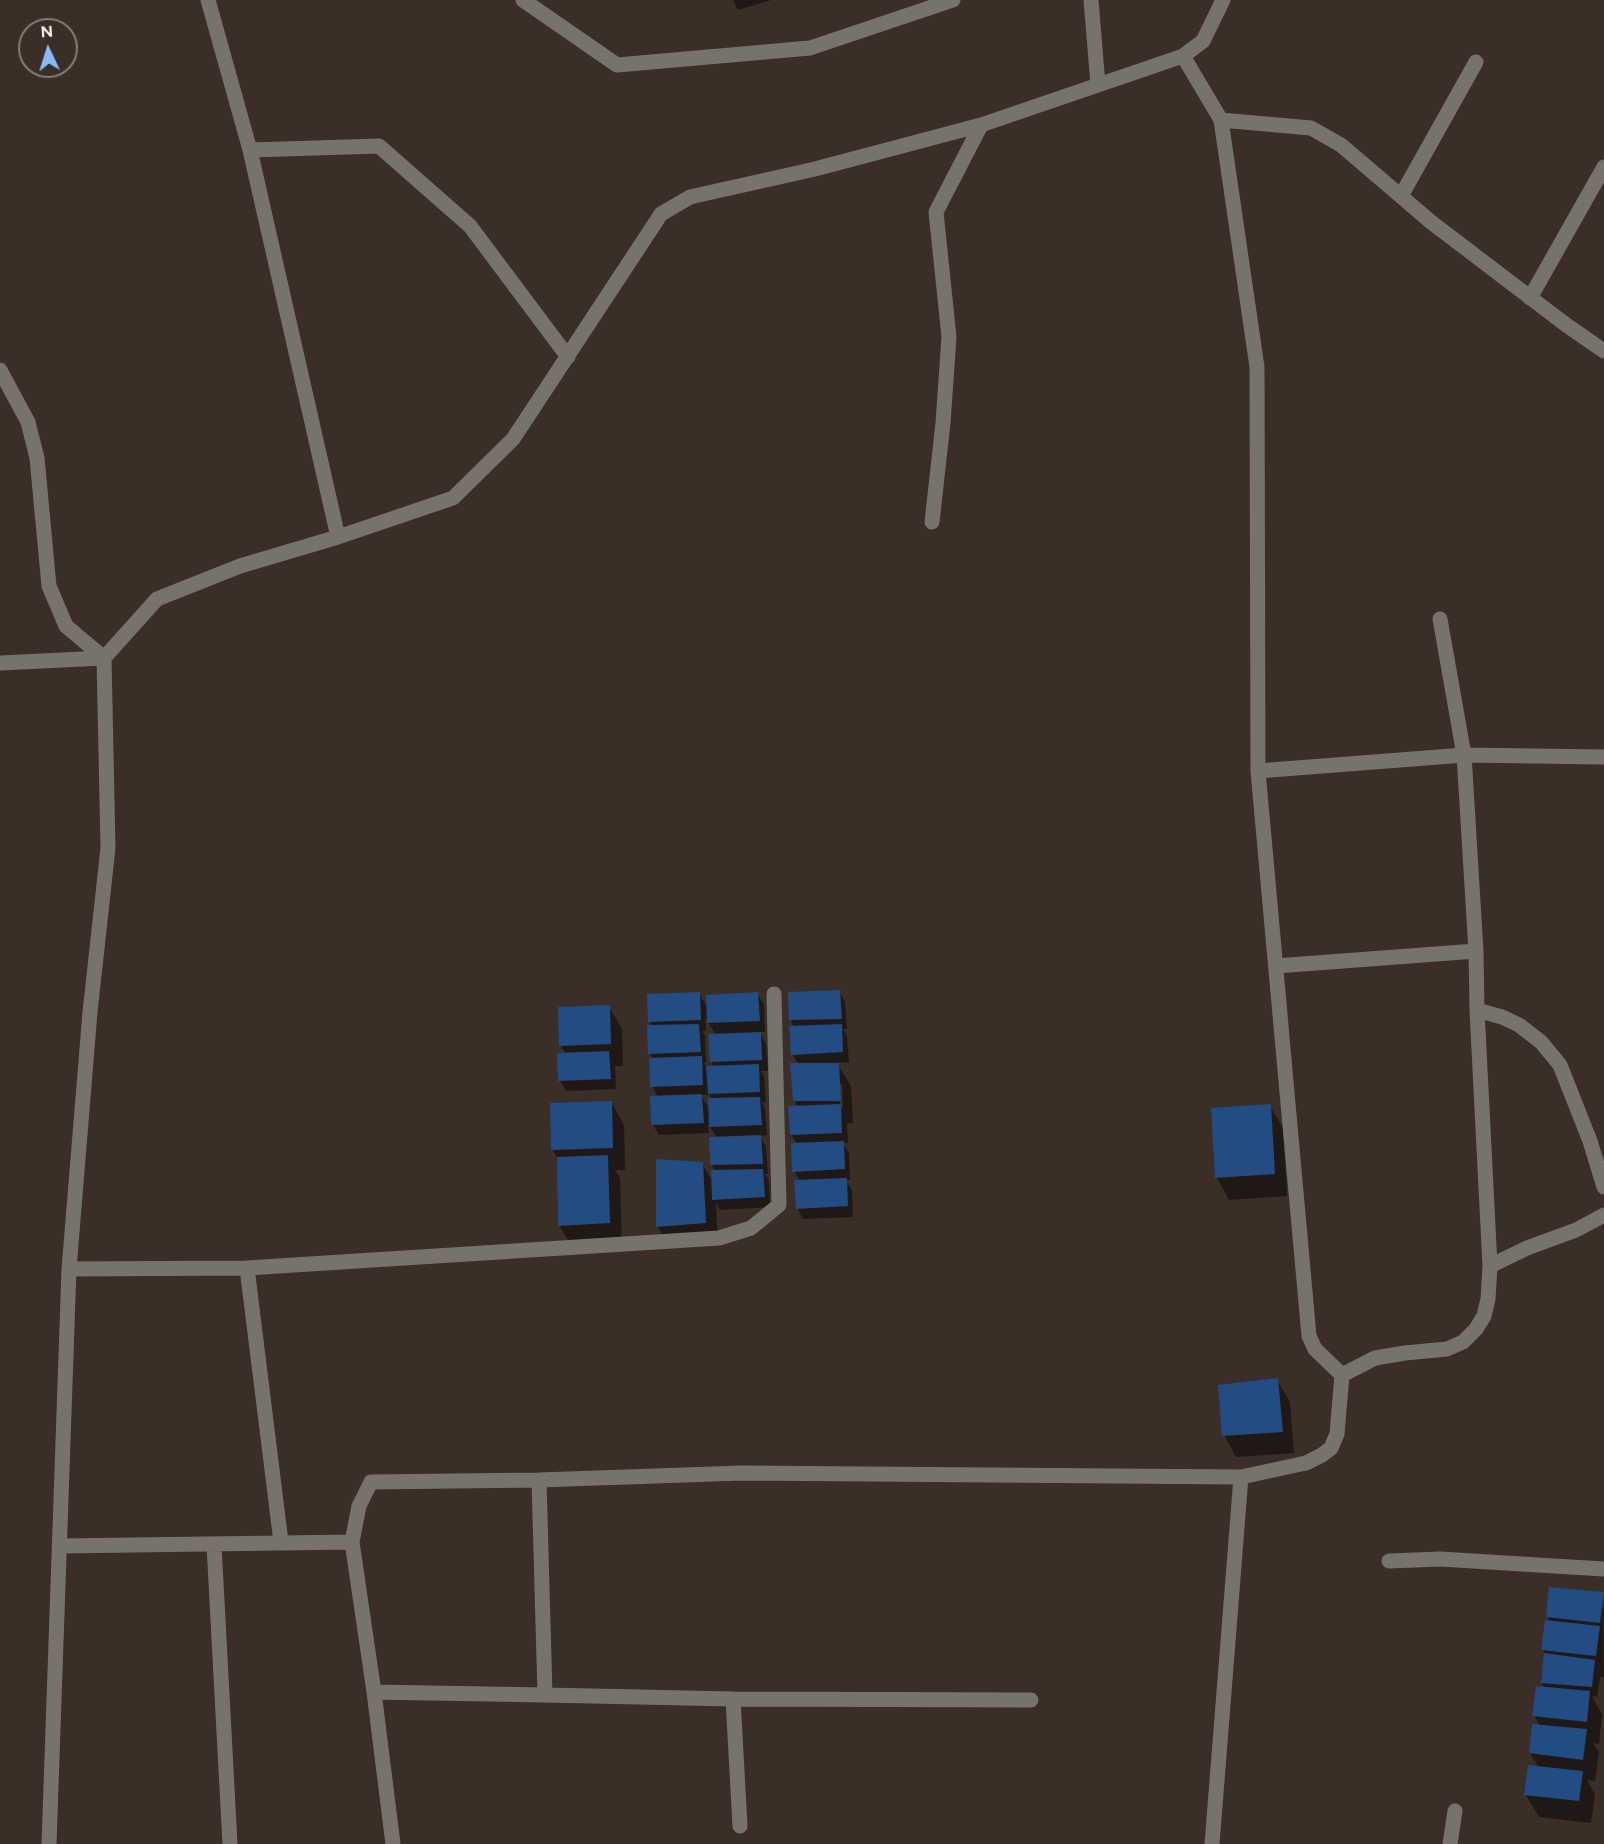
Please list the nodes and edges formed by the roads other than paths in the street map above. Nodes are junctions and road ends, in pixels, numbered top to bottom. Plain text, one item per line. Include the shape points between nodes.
1 (208, 0) edge
2 (523, 0) edge
3 (953, 0) edge
4 (1091, 0) edge
5 (1223, 0) edge
6 (1183, 56) junction
7 (1476, 62) dead end
8 (1098, 85) junction
9 (1221, 120) junction
10 (981, 125) junction
11 (250, 150) junction
12 (1604, 167) edge
13 (1401, 196) junction
14 (1530, 298) junction
15 (1604, 351) edge
16 (568, 357) junction
17 (0, 370) edge
18 (932, 522) dead end
19 (338, 537) junction
20 (1440, 619) dead end
21 (104, 658) junction
22 (0, 663) edge
23 (1464, 755) junction
24 (1604, 757) edge
25 (1258, 771) junction
26 (1476, 951) junction
27 (1276, 966) junction
28 (774, 994) dead end
29 (1477, 1010) junction
30 (1604, 1187) edge
31 (1604, 1215) edge
32 (1490, 1266) junction
33 (247, 1268) junction
34 (69, 1269) junction
35 (1342, 1375) junction
36 (1241, 1478) junction
37 (539, 1480) junction
38 (281, 1542) junction
39 (352, 1542) junction
40 (214, 1545) junction
41 (61, 1546) junction
42 (1389, 1561) dead end
43 (1604, 1569) edge
44 (374, 1692) junction
45 (545, 1695) junction
46 (733, 1699) junction
47 (1032, 1700) dead end
48 (1455, 1811) dead end
49 (740, 1826) dead end
50 (49, 1844) edge
51 (230, 1844) edge
52 (393, 1844) edge
53 (1212, 1844) edge
54 (1450, 1844) edge

1 - 11 street
2 - 3 street via 617,65 810,48
4 - 8 street
5 - 6 street via 1203,41
6 - 8 street
6 - 9 street
7 - 13 street
8 - 10 street
9 - 13 street via 1311,128 1341,145
9 - 25 street via 1257,367
10 - 16 street via 690,197 661,214
10 - 18 street via 936,212 949,338
11 - 16 street via 379,146 470,226
11 - 19 street
12 - 14 street
13 - 14 street
14 - 15 street
16 - 19 street via 513,439 453,498
17 - 21 street via 28,422 37,458 49,586 66,626
19 - 21 street via 240,566 158,599
20 - 23 street
21 - 22 street
21 - 34 street via 108,848
23 - 24 street
23 - 25 street
23 - 26 street
25 - 27 street
26 - 27 street
26 - 29 street
27 - 35 street via 1309,1336 1315,1349
28 - 33 street via 779,1205 751,1228 718,1238
29 - 30 street via 1519,1025 1541,1042 1560,1065
29 - 32 street
31 - 32 street
32 - 35 street via 1484,1316 1463,1342 1446,1349 1375,1358
33 - 34 street
33 - 38 street
34 - 41 street
35 - 36 street via 1337,1434 1331,1448 1306,1463
36 - 37 street via 741,1473
36 - 53 street
37 - 39 street via 371,1482 359,1506
37 - 45 street
38 - 39 street
38 - 40 street
39 - 44 street
40 - 41 street
40 - 51 street
41 - 50 street
42 - 43 street via 1440,1559
44 - 45 street
44 - 52 street
45 - 46 street
46 - 47 street
46 - 49 street
48 - 54 street

